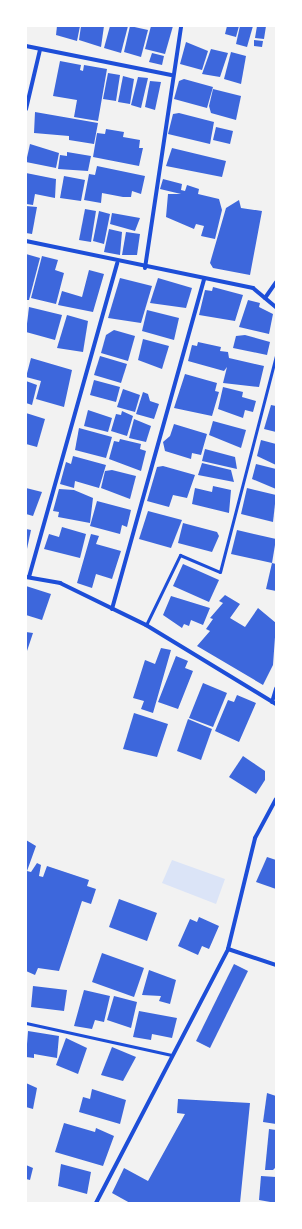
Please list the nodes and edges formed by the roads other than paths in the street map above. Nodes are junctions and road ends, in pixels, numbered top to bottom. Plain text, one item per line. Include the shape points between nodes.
1 (181, 26) edge
2 (26, 46) edge
3 (40, 50) junction
4 (171, 75) junction
5 (26, 109) edge
6 (26, 241) edge
7 (117, 263) junction
8 (145, 268) junction
9 (204, 279) junction
10 (276, 282) edge
11 (265, 298) junction
12 (276, 307) edge
13 (276, 356) edge
14 (28, 577) edge
15 (112, 609) junction
16 (146, 625) junction
17 (276, 690) edge
18 (274, 703) edge
19 (276, 799) edge
20 (228, 949) junction
21 (276, 965) edge
22 (26, 1023) edge
23 (172, 1055) junction
24 (96, 1203) edge

1 - 4 street
2 - 3 street
3 - 4 street
3 - 5 street
4 - 8 street
6 - 7 street
7 - 8 street
7 - 14 street
8 - 9 street
9 - 11 street via 253,288
9 - 15 street
10 - 11 street
11 - 12 street
13 - 16 lane via 220,572 180,554
14 - 15 street via 60,583
15 - 16 street
16 - 18 street
17 - 18 street
19 - 20 street via 255,838
20 - 21 street
20 - 23 street
22 - 23 lane
23 - 24 street

